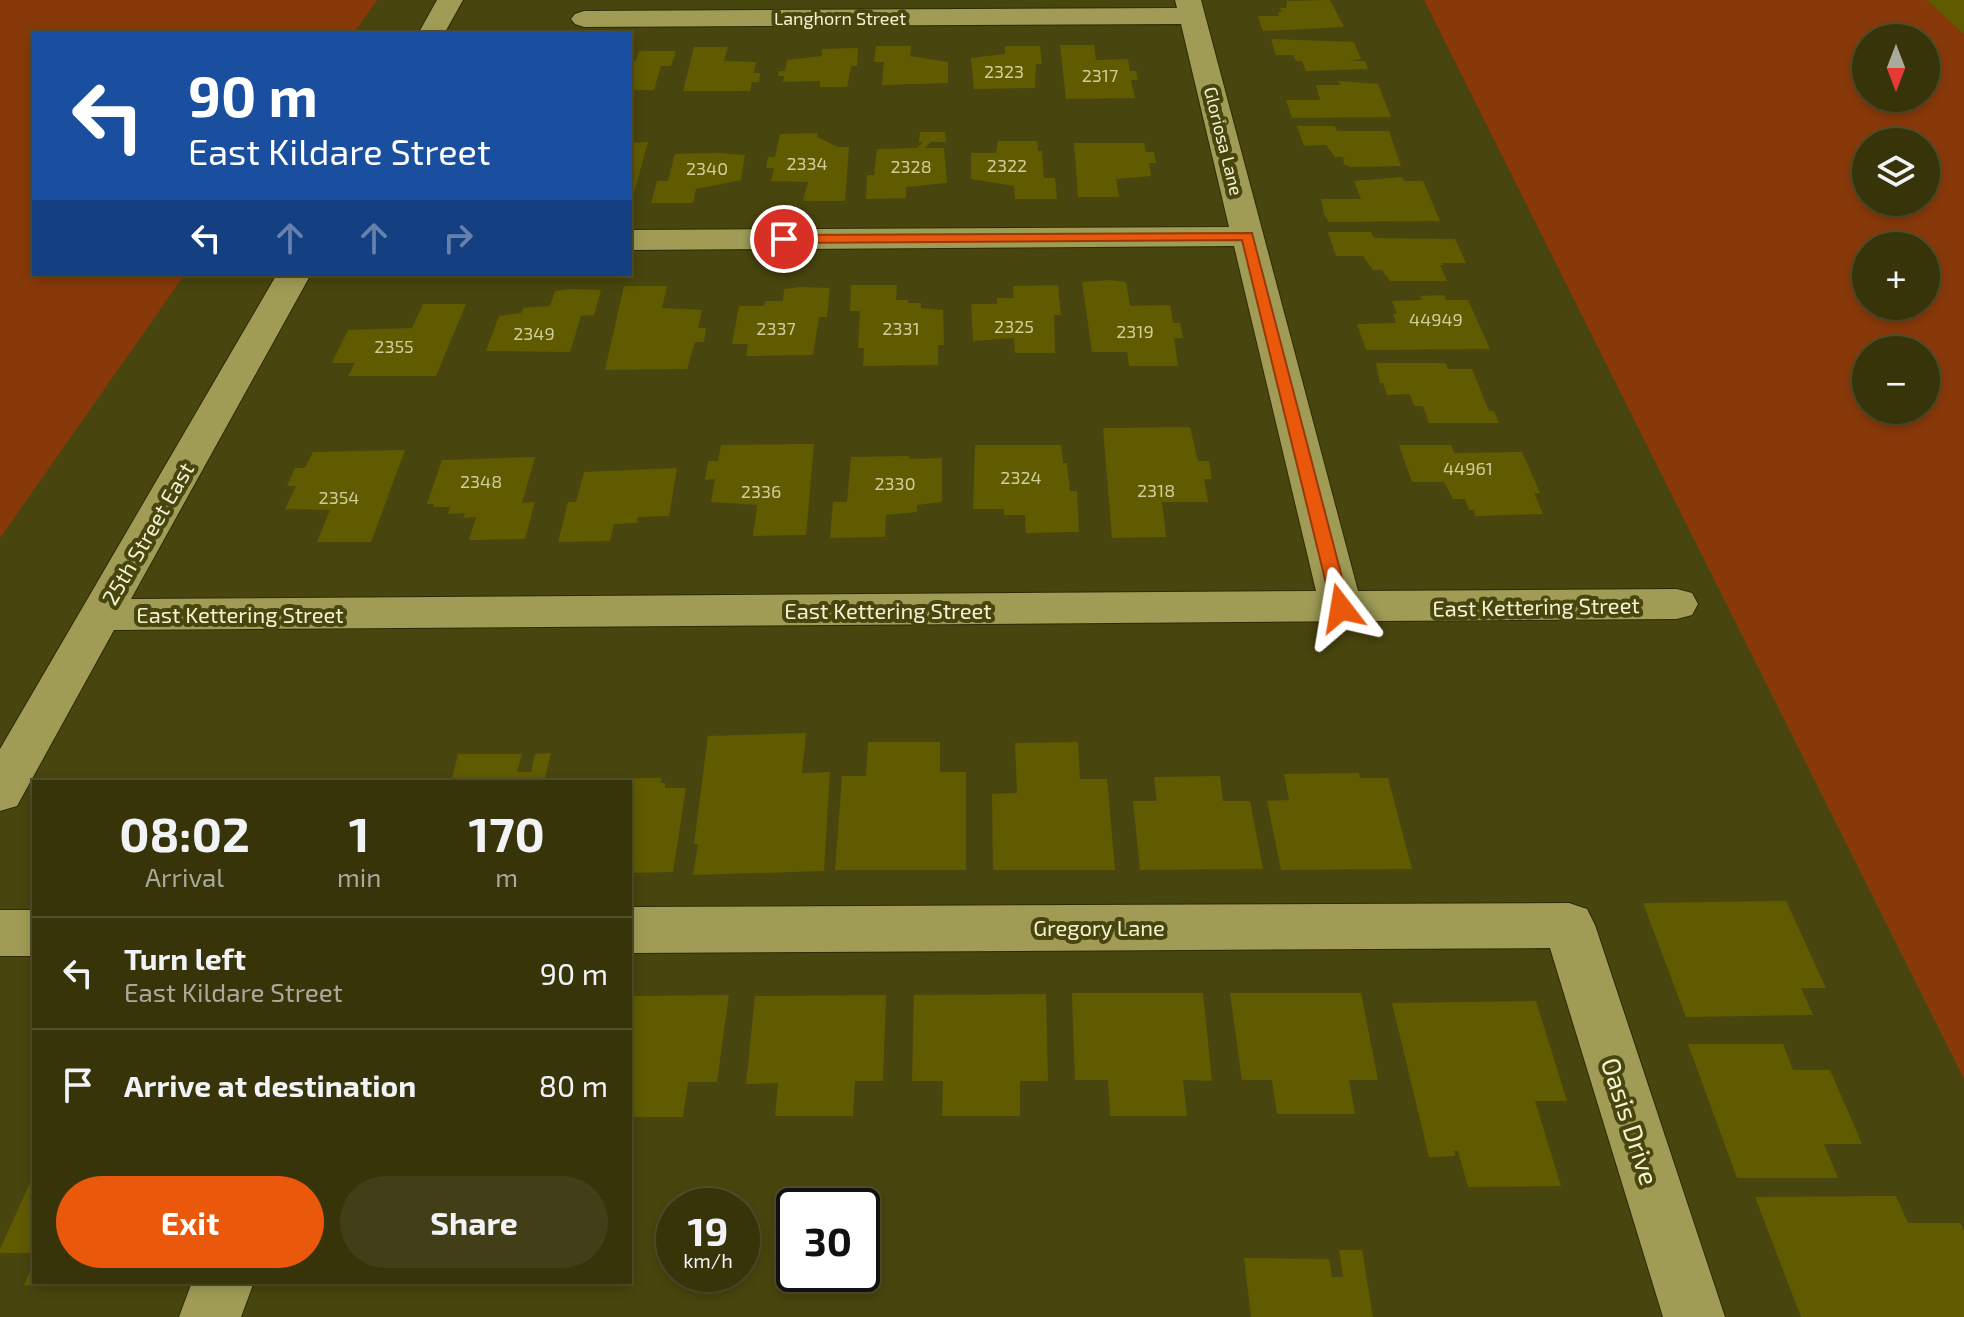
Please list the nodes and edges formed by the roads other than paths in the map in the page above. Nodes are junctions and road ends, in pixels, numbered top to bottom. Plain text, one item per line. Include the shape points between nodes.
1 (450, 0) edge
2 (1190, 8) edge
3 (584, 19) dead end
4 (432, 32) edge
5 (1248, 236) junction
6 (632, 240) edge
7 (293, 276) edge
8 (1677, 604) dead end
9 (1341, 608) junction
10 (100, 615) junction
11 (0, 792) edge
12 (1569, 925) joint
13 (632, 930) edge
14 (0, 933) edge
15 (32, 933) edge
16 (222, 1284) edge
17 (210, 1317) edge
18 (1694, 1317) edge

1 - 4 street
2 - 3 street, Langhorn Street
2 - 5 street, Gloriosa Lane
5 - 6 street
5 - 9 street, Gloriosa Lane
7 - 10 street, 25th Street East
8 - 9 street, East Kettering Street
9 - 10 street, East Kettering Street
10 - 11 street, 25th Street East
12 - 13 street, Gregory Lane
12 - 18 street, Oasis Drive
14 - 15 street
16 - 17 street

